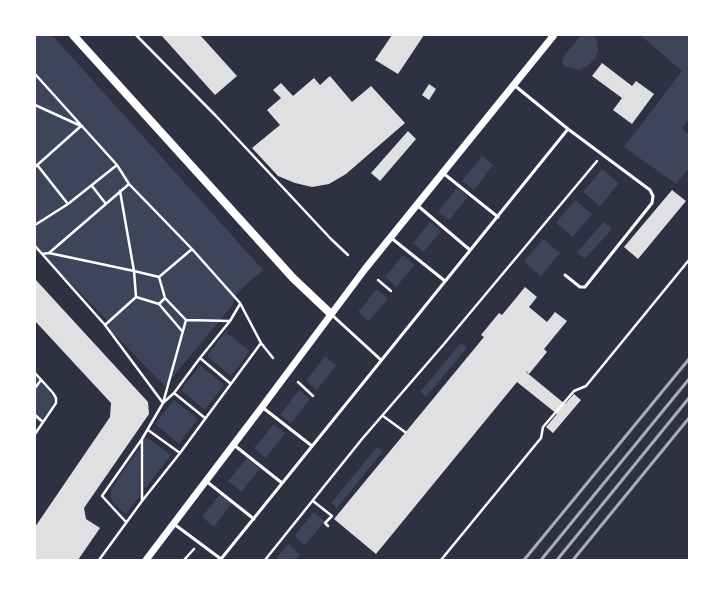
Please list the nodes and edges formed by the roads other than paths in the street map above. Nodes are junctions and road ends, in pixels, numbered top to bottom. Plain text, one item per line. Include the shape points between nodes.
1 (73, 35) edge
2 (554, 35) edge
3 (514, 85) junction
4 (568, 129) junction
5 (443, 173) junction
6 (417, 205) junction
7 (498, 216) junction
8 (390, 237) junction
9 (470, 250) junction
10 (565, 275) dead end
11 (445, 281) junction
12 (331, 314) junction
13 (381, 360) junction
14 (262, 407) junction
15 (234, 445) junction
16 (312, 446) junction
17 (206, 480) junction
18 (282, 484) junction
19 (254, 519) junction
20 (174, 523) junction
21 (221, 559) edge
22 (146, 560) edge

1 - 12 main road via 293,278
2 - 3 street
3 - 4 lane
3 - 5 street
4 - 7 lane
4 - 10 lane via 650,190 653,196 652,203 585,287 580,287
5 - 6 street
5 - 7 lane
6 - 8 street
6 - 9 lane
7 - 9 lane
8 - 11 lane
8 - 12 street
9 - 11 lane
11 - 13 lane
12 - 13 lane
12 - 14 street
13 - 16 lane
14 - 15 street
14 - 16 lane
15 - 17 street
15 - 18 lane
16 - 18 lane
17 - 19 lane
17 - 20 street
18 - 19 lane
19 - 21 lane
20 - 21 lane
20 - 22 street

